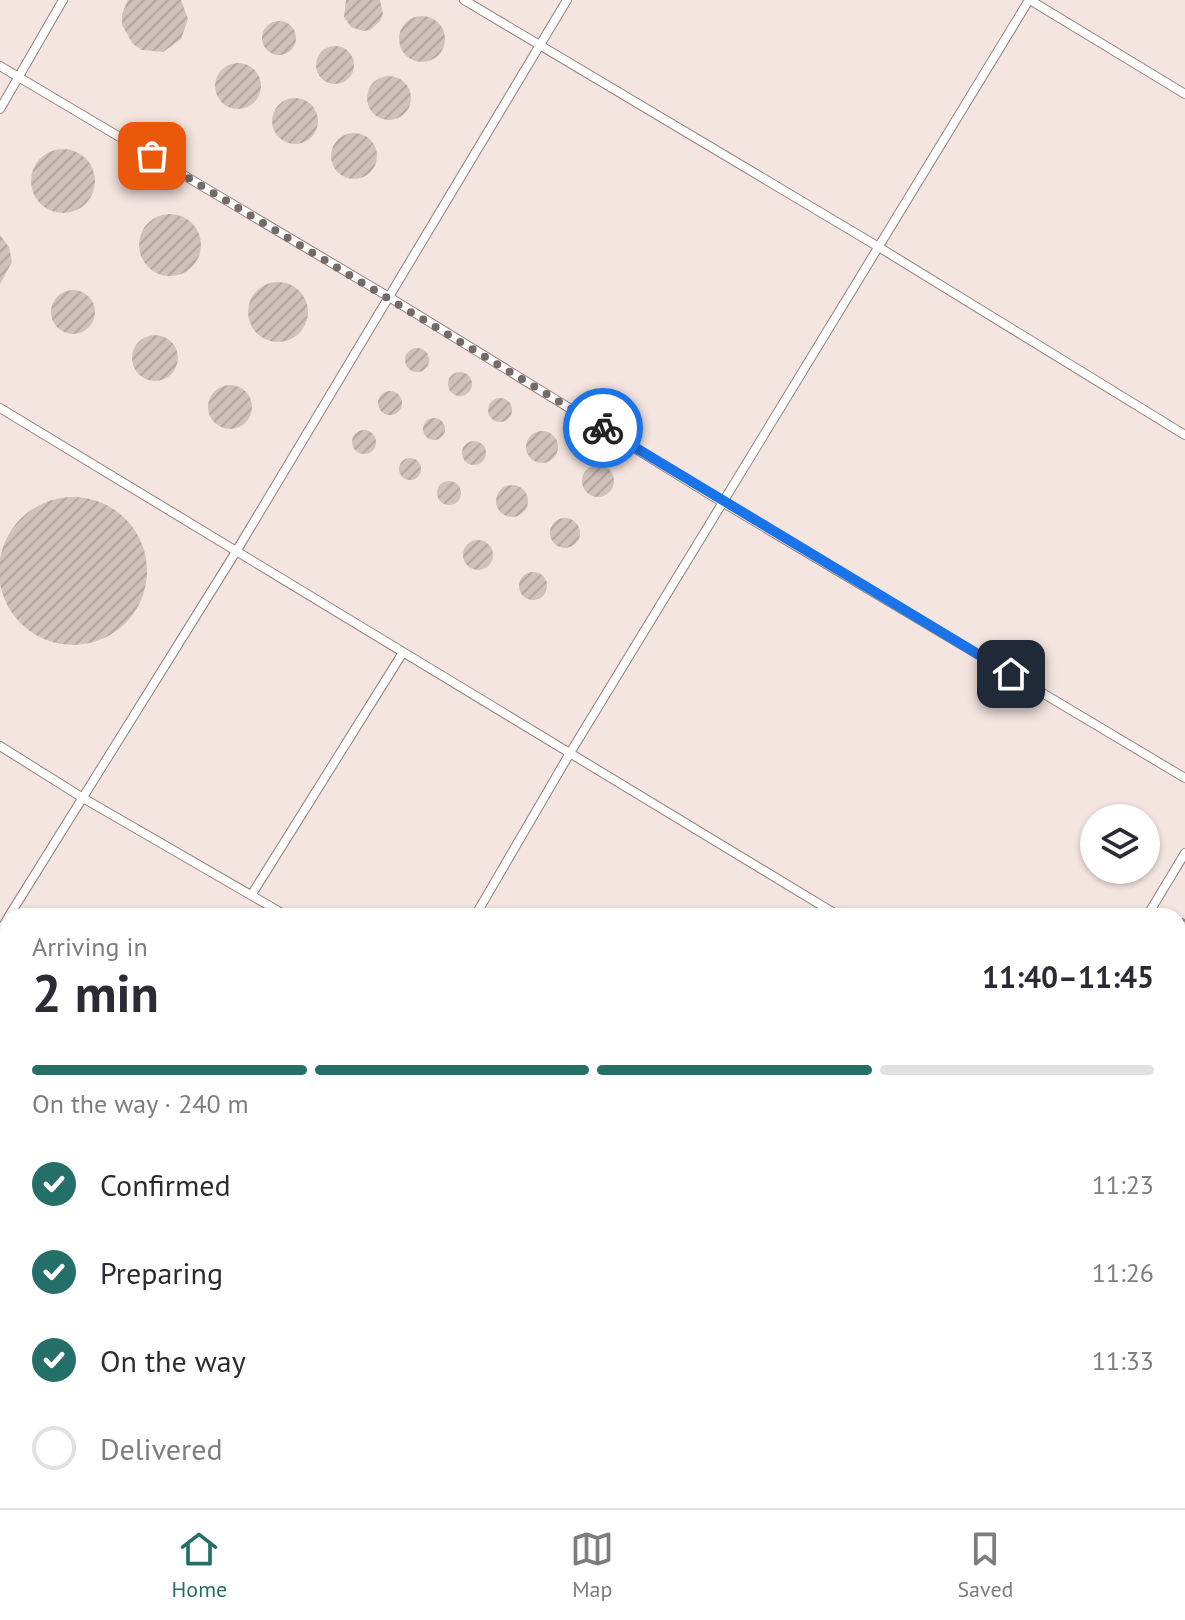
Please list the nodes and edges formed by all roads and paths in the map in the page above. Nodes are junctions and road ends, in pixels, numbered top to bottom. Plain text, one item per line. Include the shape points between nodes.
1 (63, 0) edge
2 (464, 0) edge
3 (567, 0) edge
4 (1030, 0) edge
5 (540, 44) junction
6 (0, 66) edge
7 (19, 77) junction
8 (1185, 94) edge
9 (0, 109) edge
10 (877, 246) junction
11 (389, 297) junction
12 (0, 408) edge
13 (1185, 435) edge
14 (722, 502) junction
15 (237, 550) junction
16 (402, 654) junction
17 (0, 746) edge
18 (570, 753) junction
19 (1185, 778) edge
20 (83, 798) junction
21 (1185, 853) edge
22 (252, 894) junction
23 (15, 908) edge
24 (274, 908) edge
25 (480, 908) edge
26 (826, 908) edge
27 (1152, 908) edge

1 - 7 lane
2 - 5 lane
3 - 5 lane
4 - 8 lane
4 - 10 lane
5 - 10 lane
5 - 11 lane
6 - 7 lane
7 - 9 lane
7 - 11 lane
10 - 13 lane
10 - 14 lane
11 - 14 lane
11 - 15 lane
12 - 15 lane
14 - 18 lane
14 - 19 lane
15 - 16 lane
15 - 20 lane
16 - 18 lane
16 - 22 lane
17 - 20 lane
18 - 25 lane
18 - 26 lane
20 - 22 lane
20 - 23 lane
21 - 27 lane
22 - 24 lane

